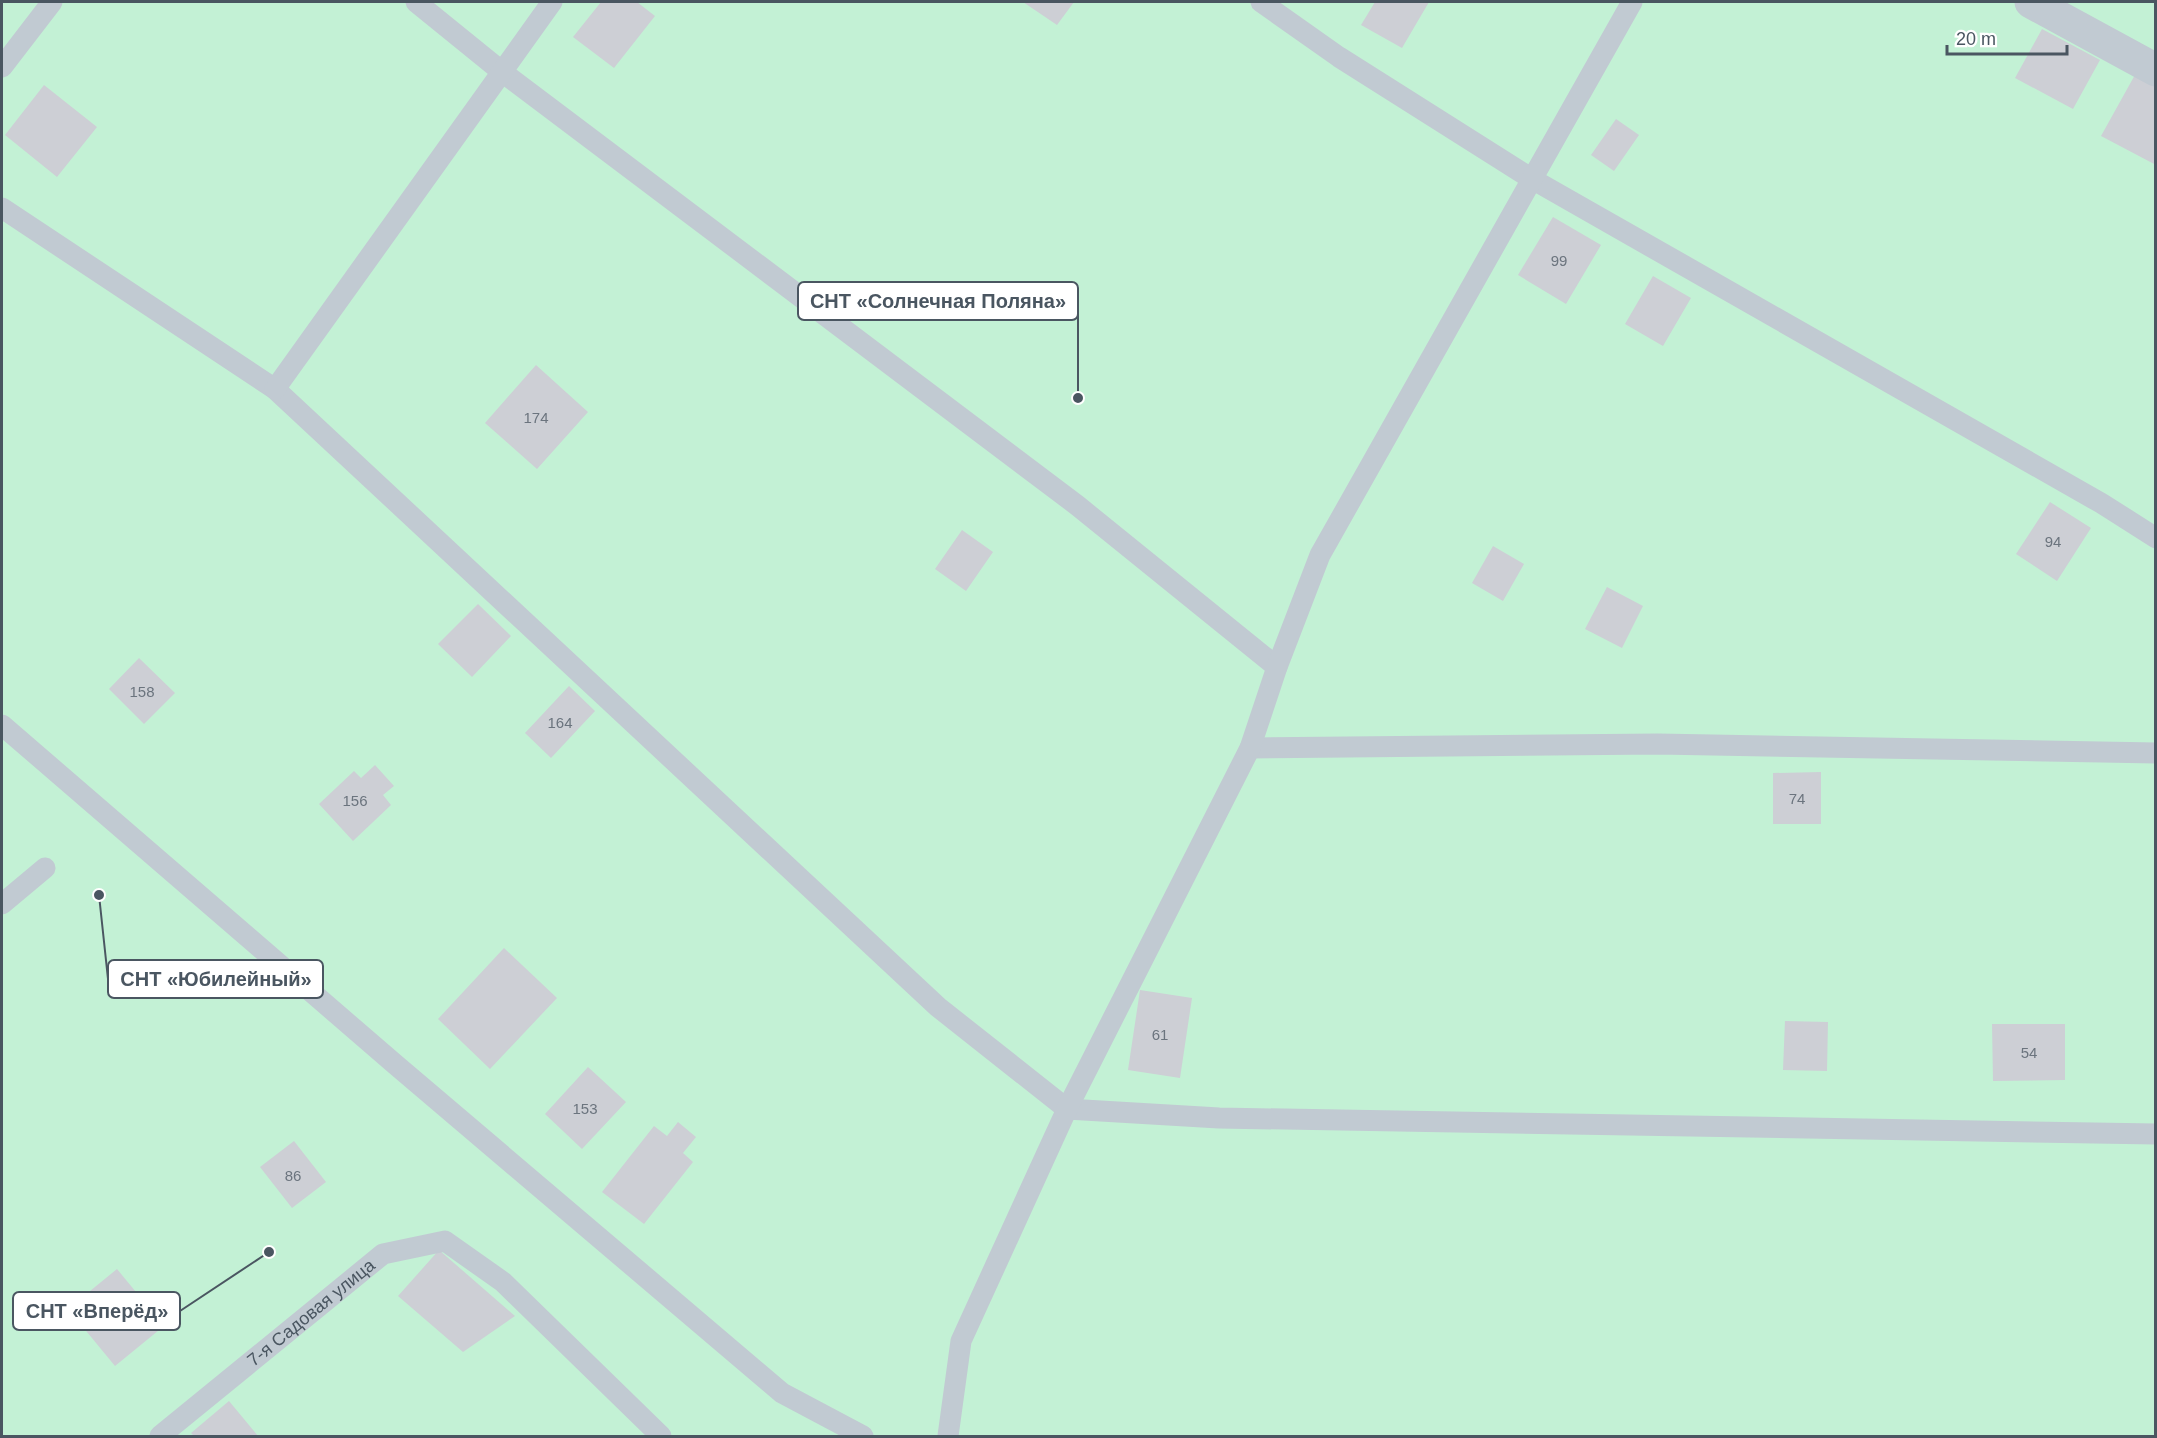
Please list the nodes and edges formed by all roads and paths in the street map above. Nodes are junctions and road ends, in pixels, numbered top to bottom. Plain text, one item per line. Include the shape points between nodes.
1 (52, 2) edge
2 (416, 2) edge
3 (552, 2) edge
4 (1261, 2) edge
5 (1632, 2) edge
6 (2031, 2) edge
7 (2, 67) edge
8 (2156, 70) edge
9 (501, 71) junction
10 (1532, 179) junction
11 (2, 208) edge
12 (275, 389) junction
13 (2156, 538) edge
14 (1277, 667) junction
15 (2, 725) edge
16 (1250, 748) junction
17 (2156, 753) edge
18 (45, 868) dead end
19 (2, 904) edge
20 (1067, 1109) junction
21 (2156, 1134) edge
22 (160, 1437) edge
23 (661, 1437) edge
24 (863, 1437) edge
25 (948, 1437) edge

1 - 7 lane
2 - 9 lane
3 - 9 lane
4 - 10 lane via 1339,57
5 - 10 lane
6 - 8 street
9 - 12 lane
9 - 14 lane via 1078,506
10 - 13 lane via 2091,497
10 - 14 lane via 1320,555
11 - 12 lane
12 - 20 lane via 938,1007
14 - 16 lane
15 - 24 lane via 782,1393
16 - 17 lane via 1658,744
16 - 20 lane
18 - 19 lane
20 - 21 lane via 1219,1118
20 - 25 lane via 961,1341
22 - 23 lane, 7-я Садовая улица via 383,1254 445,1241 503,1282

